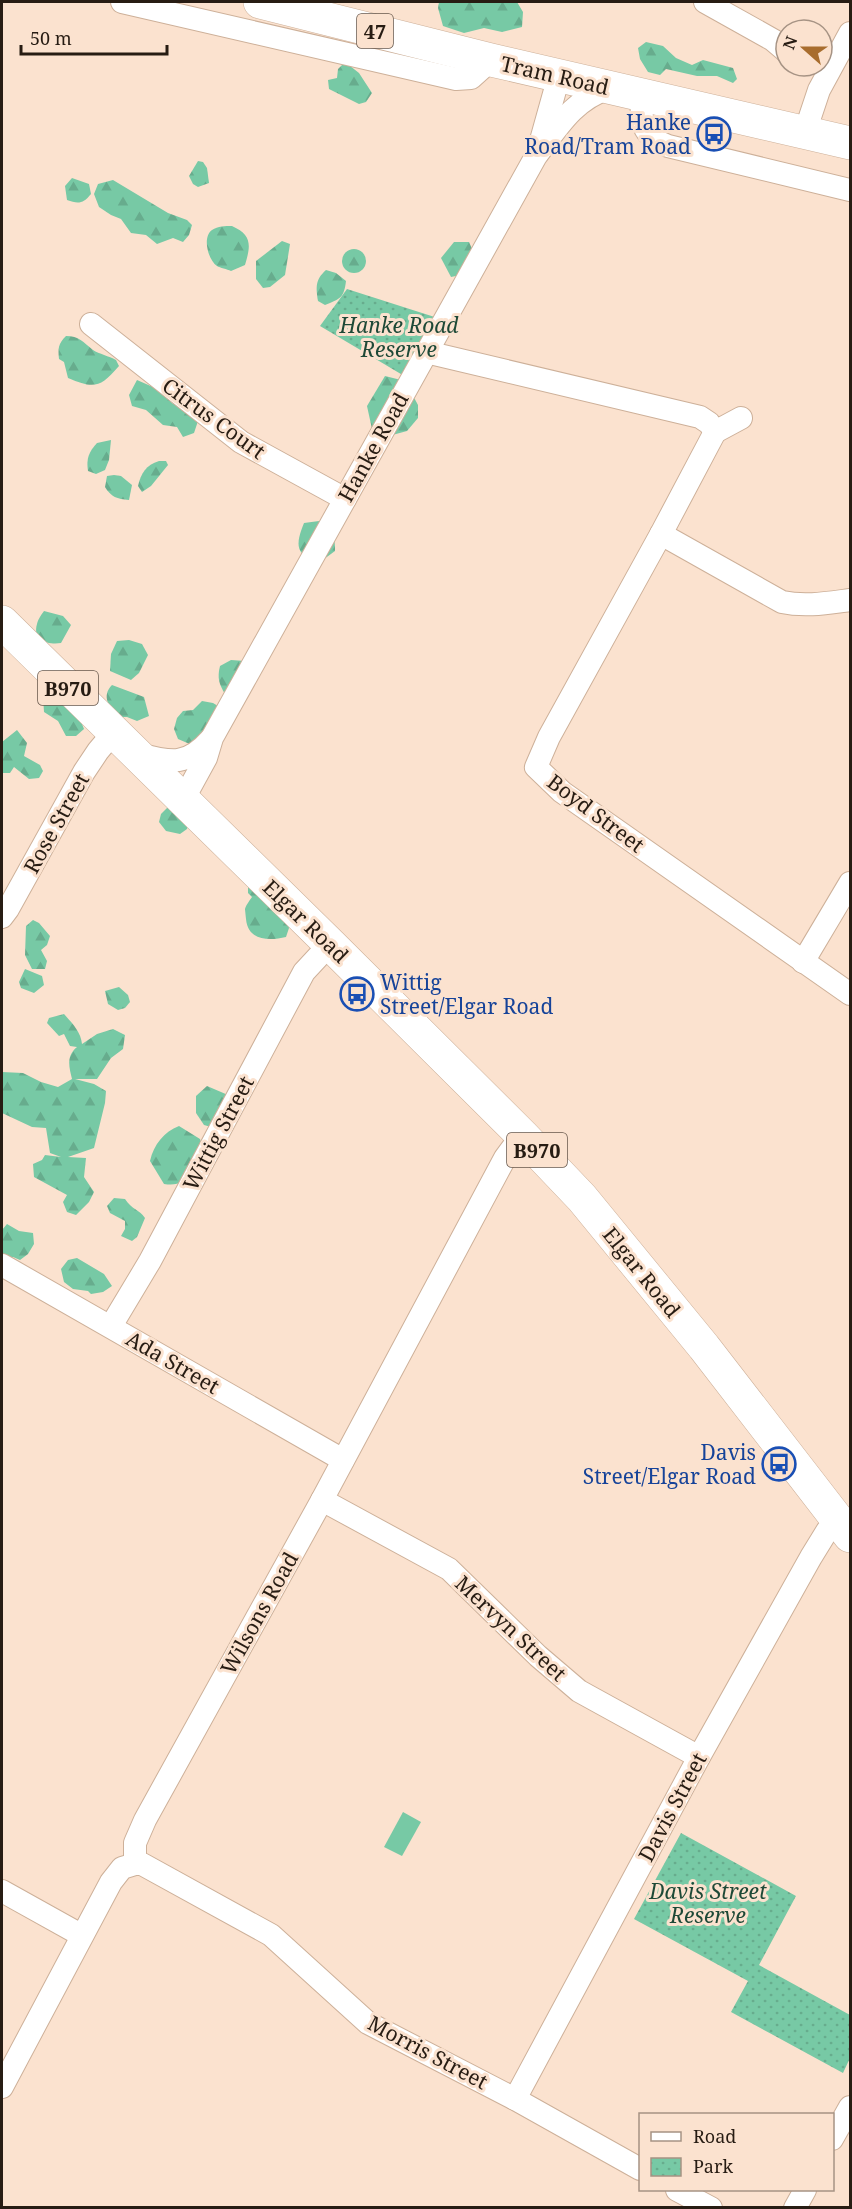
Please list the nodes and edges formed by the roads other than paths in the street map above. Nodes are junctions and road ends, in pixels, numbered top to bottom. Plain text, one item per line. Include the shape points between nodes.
1 (122, 2) edge
2 (260, 2) edge
3 (705, 2) edge
4 (850, 33) edge
5 (774, 41) edge
6 (834, 53) edge
7 (491, 60) junction
8 (559, 76) junction
9 (821, 78) edge
10 (609, 88) junction
11 (643, 95) junction
12 (804, 132) junction
13 (850, 143) edge
14 (536, 156) junction
15 (850, 190) edge
16 (91, 324) dead end
17 (426, 352) junction
18 (741, 418) dead end
19 (715, 432) junction
20 (345, 499) junction
21 (661, 534) junction
22 (850, 600) edge
23 (2, 622) edge
24 (212, 738) junction
25 (124, 743) junction
26 (183, 800) junction
27 (850, 883) edge
28 (2, 917) edge
29 (330, 944) junction
30 (803, 962) junction
31 (850, 994) edge
32 (522, 1135) junction
33 (2, 1265) edge
34 (111, 1326) junction
35 (343, 1460) junction
36 (322, 1500) junction
37 (845, 1529) edge
38 (699, 1757) junction
39 (135, 1864) junction
40 (2, 1891) edge
41 (81, 1935) junction
42 (2, 2086) edge
43 (515, 2099) junction
44 (850, 2107) edge
45 (834, 2135) edge
46 (639, 2168) edge
47 (679, 2191) edge
48 (804, 2191) edge
49 (711, 2208) edge
50 (795, 2208) edge

1 - 7 street via 456,79 471,78
2 - 7 main road, Tram Road / 47
3 - 5 street
4 - 6 street
7 - 8 main road, Tram Road / 47
8 - 10 main road, Tram Road / 47
8 - 14 street, Hanke Road
9 - 12 street
10 - 11 main road, Tram Road / 47
10 - 14 street, Hanke Road via 573,108
11 - 12 main road, Tram Road / 47
11 - 15 street via 642,122 656,142
12 - 13 main road, Tram Road / 47
14 - 17 street, Hanke Road
16 - 20 street, Citrus Court via 241,442
17 - 19 street via 700,417
17 - 20 street, Hanke Road
18 - 19 street
19 - 21 street, Boyd Street
20 - 24 street, Hanke Road
21 - 22 street via 782,602 810,605
21 - 30 street, Boyd Street via 536,767 562,792
23 - 25 main road, Elgar Road / B970
24 - 25 street, Hanke Road via 199,752 180,761 167,761
24 - 26 street, Hanke Road via 206,758
25 - 26 main road, Elgar Road / B970
25 - 28 street, Rose Street via 92,759
26 - 29 main road, Elgar Road / B970
27 - 30 street
29 - 32 main road, Elgar Road / B970
29 - 34 street, Wittig Street via 304,972 150,1261
30 - 31 street, Boyd Street
32 - 35 street, Wilsons Road via 505,1158
32 - 37 main road, Elgar Road / B970 via 596,1215
33 - 34 street, Ada Street
34 - 35 street, Ada Street
35 - 36 street, Wilsons Road
36 - 38 street, Mervyn Street via 449,1569 579,1691
36 - 39 street, Wilsons Road via 145,1820 135,1843
37 - 38 street, Davis Street via 827,1531
38 - 43 street, Davis Street
39 - 41 street via 122,1868 111,1882
39 - 43 street, Morris Street via 142,1864 271,1935 369,2023
40 - 41 street
41 - 42 street
43 - 46 street, Morris Street
44 - 45 street
47 - 49 street
48 - 50 street

